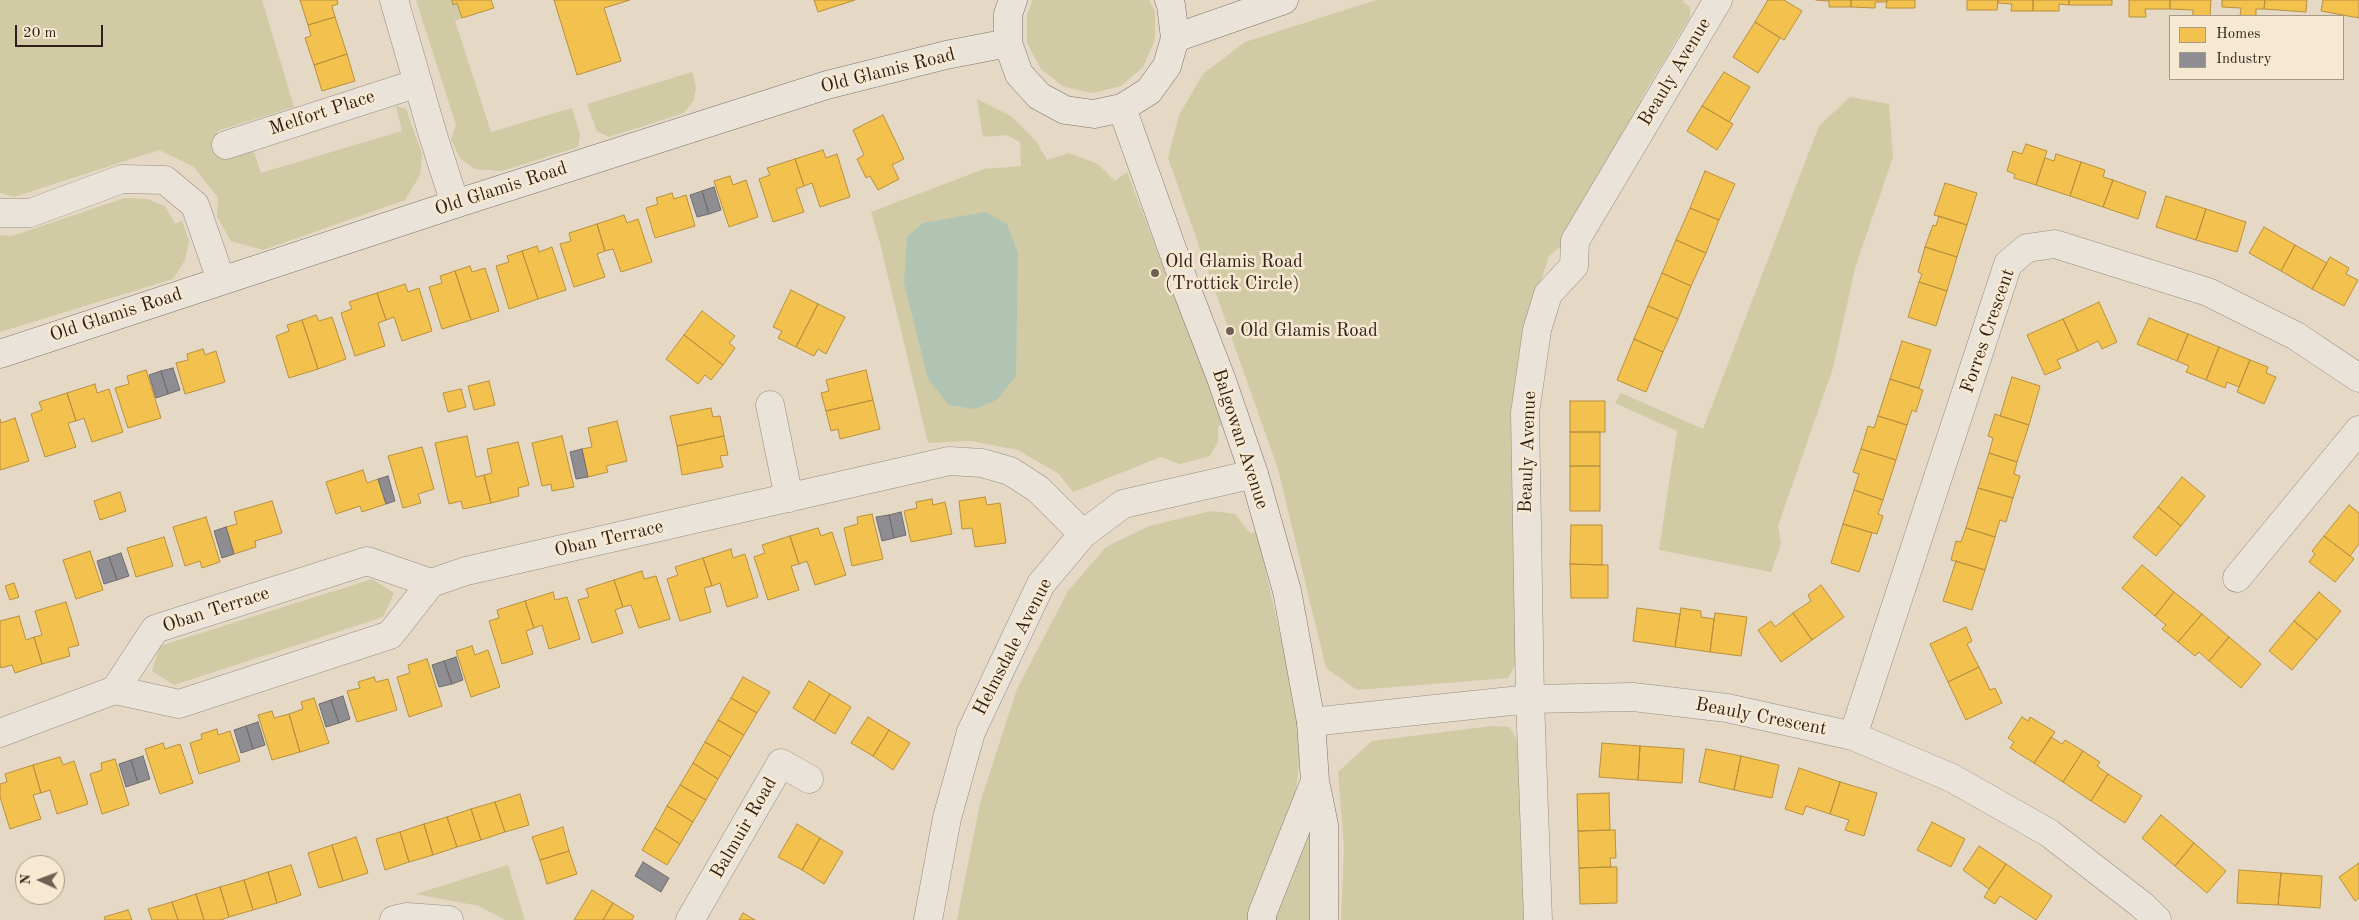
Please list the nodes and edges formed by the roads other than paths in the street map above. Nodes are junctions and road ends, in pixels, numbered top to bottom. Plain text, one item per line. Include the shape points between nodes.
1 (394, 0) edge
2 (1013, 0) edge
3 (1169, 0) edge
4 (1284, 0) edge
5 (1713, 2) edge
6 (1175, 38) junction
7 (1008, 43) junction
8 (418, 83) junction
9 (1122, 108) junction
10 (226, 145) dead end
11 (455, 204) junction
12 (0, 213) edge
13 (221, 280) junction
14 (0, 354) edge
15 (2359, 378) edge
16 (770, 405) dead end
17 (2359, 430) edge
18 (1254, 474) junction
19 (789, 498) junction
20 (1083, 534) junction
21 (2237, 578) dead end
22 (431, 583) junction
23 (115, 690) junction
24 (1530, 699) junction
25 (1311, 722) junction
26 (0, 733) edge
27 (1853, 736) junction
28 (809, 779) dead end
29 (1315, 781) junction
30 (2144, 915) edge
31 (394, 920) edge
32 (449, 920) edge
33 (690, 920) edge
34 (928, 920) edge
35 (1262, 920) edge
36 (1324, 920) edge
37 (1538, 920) edge

1 - 8 street
2 - 7 street via 1008,14
3 - 6 street
4 - 6 street
5 - 24 street, Beauly Avenue via 1574,241 1574,266 1548,294 1537,330 1525,413
6 - 9 street via 1167,66 1149,91
7 - 9 street via 1019,74 1039,96 1065,110 1084,113
7 - 11 street, Old Glamis Road via 827,85
8 - 10 street, Melfort Place
8 - 11 street
9 - 18 street, Balgowan Avenue
11 - 13 street, Old Glamis Road
12 - 13 street via 30,213 122,178 165,180 195,205
13 - 14 street, Old Glamis Road
15 - 27 street, Forres Crescent via 2296,336 2208,292 2055,244 2027,248 2008,264
16 - 19 street
17 - 21 street
18 - 20 street, Helmsdale Avenue via 1123,504
18 - 25 street, Balgowan Avenue via 1287,591
19 - 20 street, Oban Terrace via 949,461 982,464 1010,471 1038,488
19 - 22 street, Oban Terrace via 466,571
20 - 34 street, Helmsdale Avenue via 1041,584 971,732 947,818
22 - 23 street via 390,635 179,704
22 - 23 street, Oban Terrace via 367,561 155,629
23 - 26 street
24 - 25 street, Beauly Crescent
24 - 27 street, Beauly Crescent via 1633,697 1727,708
24 - 37 street, Beauly Avenue
25 - 29 street, Balgowan Avenue
27 - 30 street, Beauly Crescent via 1952,778 2049,833
28 - 33 street, Balmuir Road via 781,763
29 - 35 street, Balgowan Avenue
29 - 36 street, Balgowan Avenue via 1324,825
31 - 32 street via 407,917

